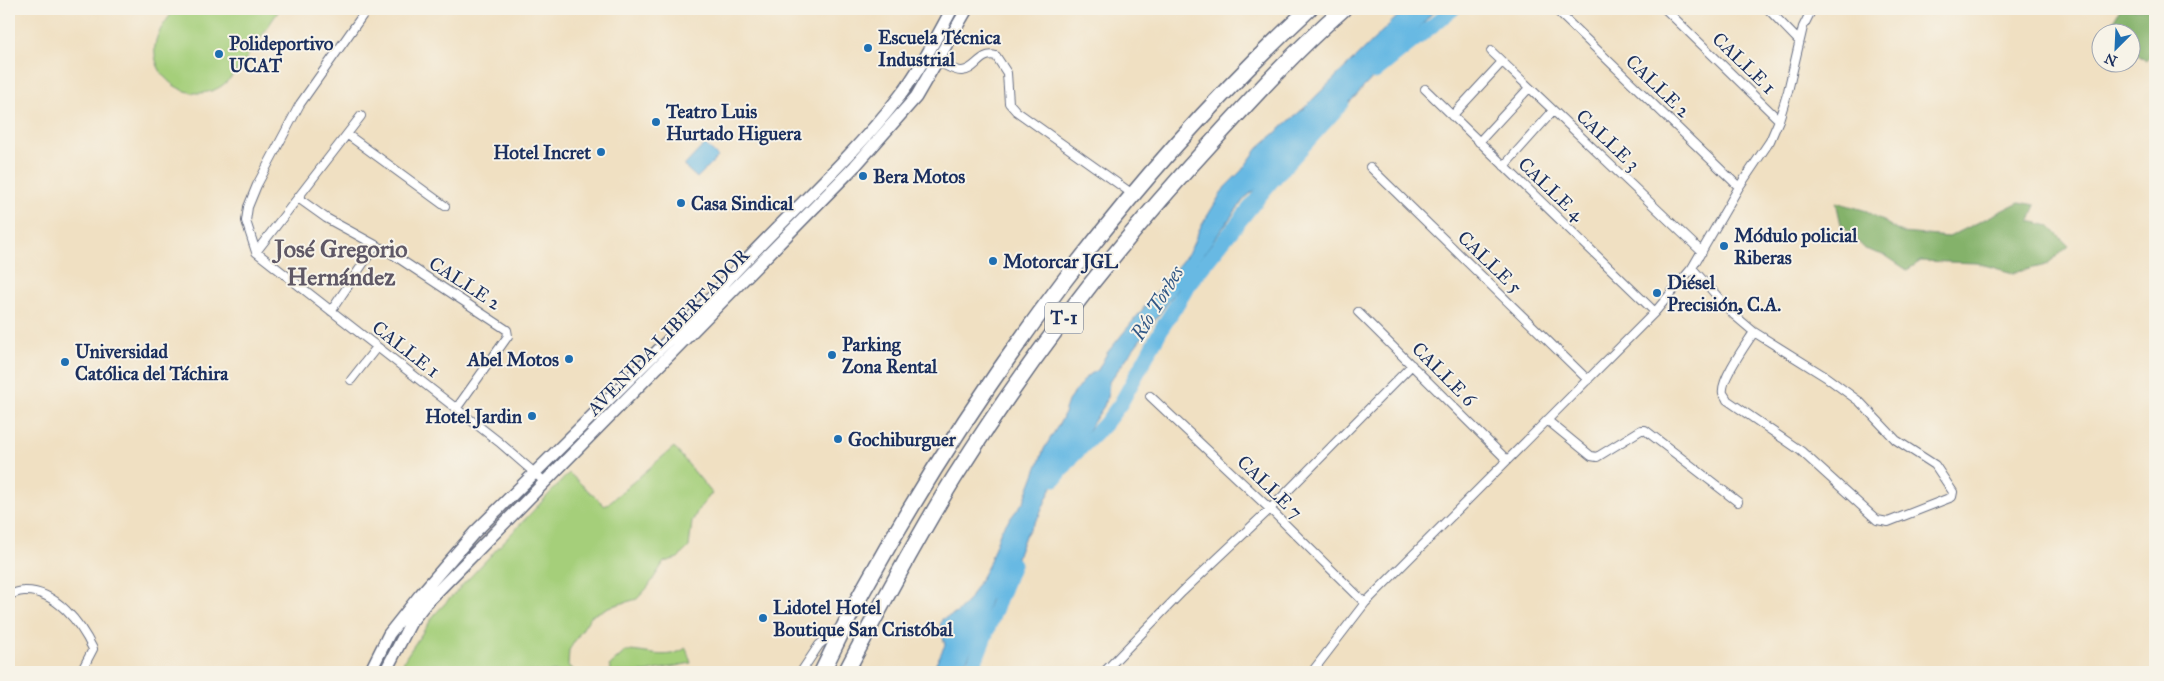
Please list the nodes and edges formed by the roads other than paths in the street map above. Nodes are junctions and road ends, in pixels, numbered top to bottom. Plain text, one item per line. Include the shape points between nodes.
1 (367, 9) edge
2 (952, 9) edge
3 (968, 9) edge
4 (1309, 9) edge
5 (1342, 9) edge
6 (1555, 9) edge
7 (1665, 9) edge
8 (1768, 9) edge
9 (1812, 9) edge
10 (1799, 41) junction
11 (1491, 51) dead end
12 (938, 62) junction
13 (1502, 62) junction
14 (1529, 88) junction
15 (1425, 89) dead end
16 (1553, 111) junction
17 (362, 116) dead end
18 (1452, 116) junction
19 (1779, 120) junction
20 (348, 135) junction
21 (1479, 142) junction
22 (1504, 166) junction
23 (1370, 167) dead end
24 (1739, 187) junction
25 (1134, 195) junction
26 (298, 198) junction
27 (445, 206) dead end
28 (375, 246) junction
29 (256, 252) junction
30 (1702, 252) junction
31 (1692, 268) junction
32 (330, 311) junction
33 (1358, 312) dead end
34 (1656, 312) junction
35 (1754, 332) junction
36 (377, 347) junction
37 (1412, 365) junction
38 (351, 380) dead end
39 (1588, 380) junction
40 (1150, 396) dead end
41 (456, 409) junction
42 (1547, 420) junction
43 (1506, 460) junction
44 (535, 472) junction
45 (545, 482) junction
46 (1738, 502) dead end
47 (1270, 509) junction
48 (9, 595) edge
49 (1365, 604) junction
50 (848, 620) junction
51 (81, 672) edge
52 (370, 672) edge
53 (385, 672) edge
54 (801, 672) edge
55 (822, 672) edge
56 (846, 672) edge
57 (1104, 672) edge
58 (1312, 672) edge

1 - 29 street via 300,104 258,185 246,220
2 - 44 main road, AVENIDA LIBERTADOR via 901,96 877,124 712,297
3 - 12 main road, AVENIDA LIBERTADOR
4 - 25 highway, T-1 via 1202,118
5 - 56 highway, T-1 via 1255,93 1170,187 1075,302 954,479
6 - 24 street, CALLE 2
7 - 19 street, CALLE 1
8 - 10 street
9 - 10 street
10 - 19 street
11 - 13 street, CALLE 3
12 - 25 street via 964,71 986,56 996,56 1007,73 1009,103 1016,111
12 - 45 main road, AVENIDA LIBERTADOR via 916,97 855,166
13 - 14 street, CALLE 3
13 - 18 street
14 - 16 street, CALLE 3
14 - 21 street
15 - 18 street, CALLE 4
16 - 22 street
16 - 30 street, CALLE 3
17 - 20 street
18 - 21 street, CALLE 4
19 - 24 street via 1770,141
20 - 26 street
20 - 27 street
21 - 22 street, CALLE 4
22 - 34 street, CALLE 4
23 - 39 street, CALLE 5
24 - 30 street
25 - 50 highway, T-1 via 1010,353 901,522
26 - 28 street, CALLE 2
26 - 29 street
28 - 32 street
28 - 41 street, CALLE 2 via 504,327 508,336
29 - 32 street, CALLE 1
30 - 31 street
31 - 34 street
31 - 35 street via 1734,315
32 - 36 street, CALLE 1
33 - 37 street, CALLE 6
34 - 39 street
35 - 35 street via 1732,365 1723,392 1727,400 1801,451 1877,520 1888,522 1952,497 1953,492 1935,465 1896,440 1860,402
36 - 38 street
36 - 41 street, CALLE 1
37 - 43 street, CALLE 6
37 - 47 street
39 - 42 street
40 - 47 street, CALLE 7
41 - 44 street, CALLE 1
42 - 43 street
42 - 46 street via 1591,456 1597,457 1645,430
43 - 49 street
44 - 45 street, CALLE 1
44 - 52 main road, AVENIDA LIBERTADOR via 474,533 420,595 389,634
45 - 53 main road, AVENIDA LIBERTADOR via 426,603 411,622
47 - 49 street, CALLE 7
47 - 57 street
48 - 51 street via 24,591 46,596 63,607 86,634 93,649
49 - 58 street
50 - 54 street via 819,645
50 - 55 highway, T-1

